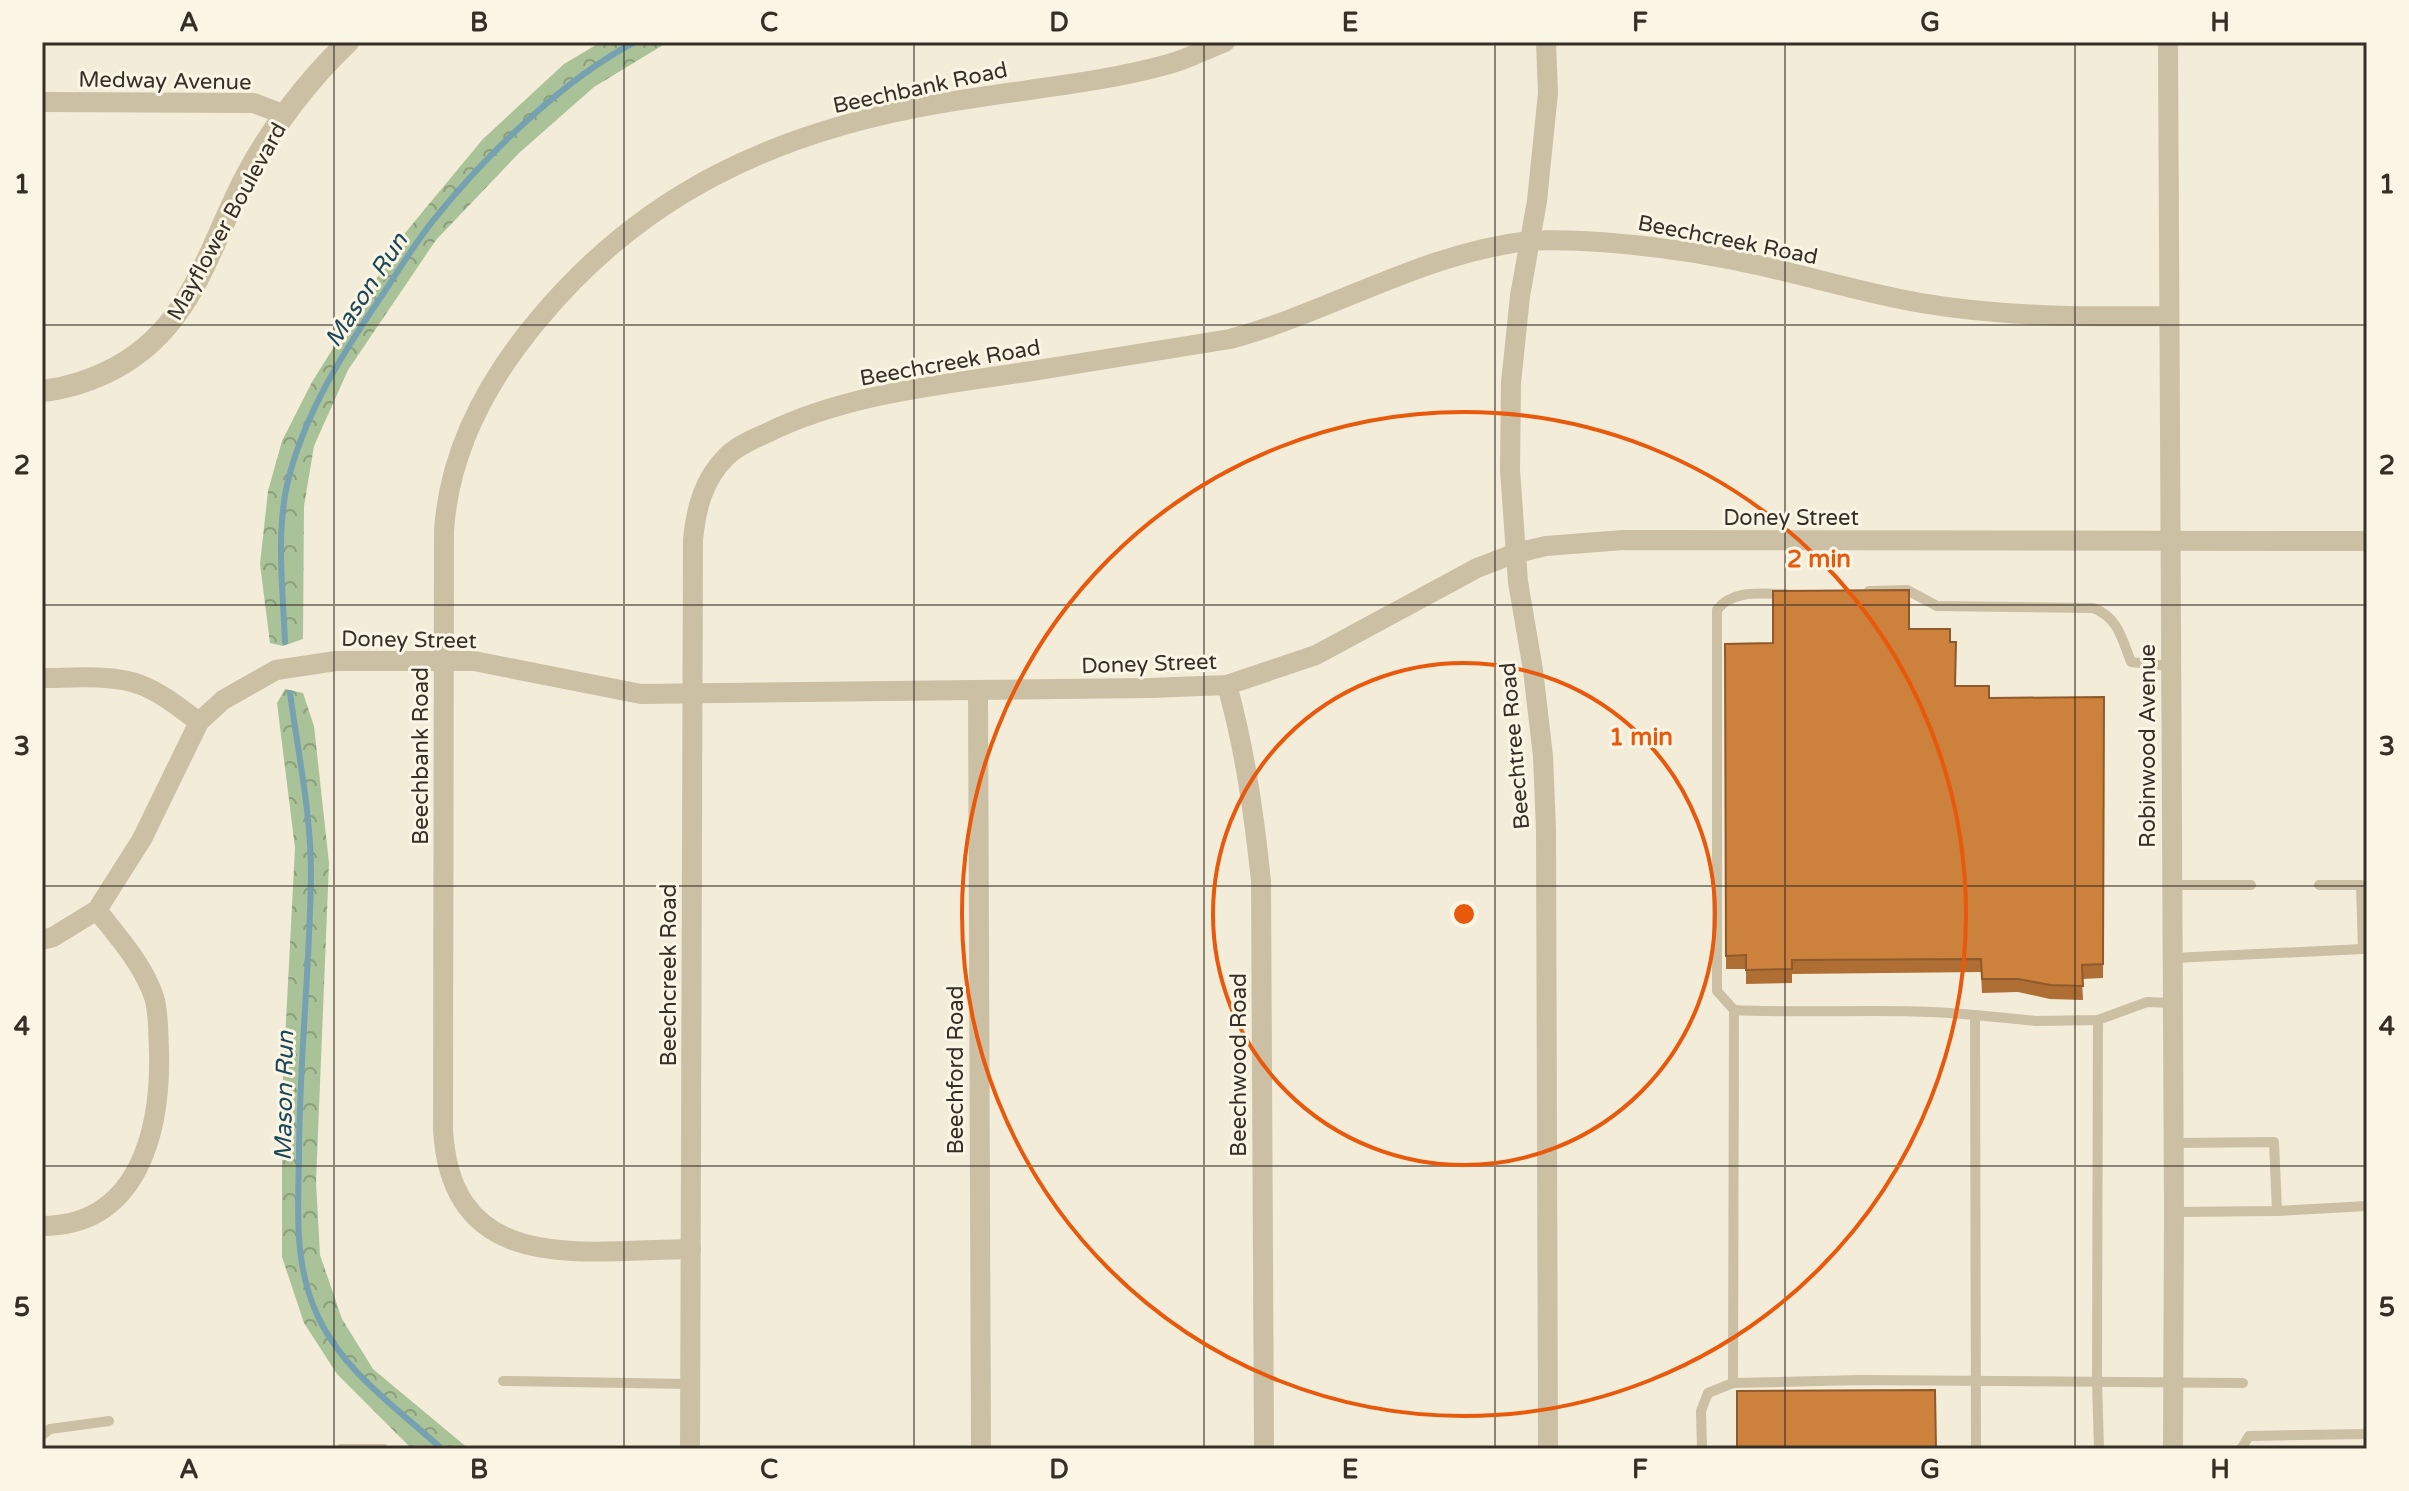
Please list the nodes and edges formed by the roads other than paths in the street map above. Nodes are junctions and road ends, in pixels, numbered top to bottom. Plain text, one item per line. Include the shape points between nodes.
1 (348, 42) edge
2 (1225, 42) edge
3 (1546, 42) edge
4 (2168, 42) edge
5 (42, 102) edge
6 (285, 115) junction
7 (1529, 241) junction
8 (2169, 316) junction
9 (42, 391) edge
10 (2170, 541) junction
11 (2367, 541) edge
12 (1516, 553) junction
13 (1862, 591) edge
14 (1802, 593) edge
15 (444, 661) junction
16 (2171, 666) junction
17 (42, 678) edge
18 (1227, 685) junction
19 (978, 691) junction
20 (693, 693) junction
21 (199, 722) junction
22 (2172, 885) junction
23 (2251, 885) dead end
24 (2319, 885) dead end
25 (97, 910) junction
26 (42, 940) edge
27 (2173, 958) junction
28 (2173, 1003) junction
29 (1734, 1010) junction
30 (1975, 1015) junction
31 (2098, 1020) junction
32 (2174, 1143) junction
33 (2367, 1206) edge
34 (2277, 1211) junction
35 (2174, 1212) junction
36 (42, 1226) edge
37 (691, 1249) junction
38 (503, 1381) dead end
39 (2097, 1381) junction
40 (1977, 1382) junction
41 (1733, 1383) junction
42 (2243, 1383) dead end
43 (690, 1384) junction
44 (2173, 1384) junction
45 (109, 1421) dead end
46 (2367, 1434) edge
47 (42, 1435) edge
48 (341, 1449) edge
49 (384, 1449) edge
50 (690, 1449) edge
51 (981, 1449) edge
52 (1264, 1449) edge
53 (1548, 1449) edge
54 (1702, 1449) edge
55 (1976, 1449) edge
56 (2099, 1449) edge
57 (2173, 1449) edge
58 (2241, 1449) edge

1 - 6 street, Mayflower Boulevard
2 - 15 street, Beechbank Road via 1170,64 866,117 769,149 694,185 652,213 551,304 523,338 473,419 446,497
3 - 7 street, Beechtree Road via 1548,93
4 - 8 street, Robinwood Avenue
5 - 6 street, Medway Avenue via 254,103
6 - 9 street, Mayflower Boulevard via 246,177 176,318 130,360 96,379
7 - 8 street, Beechcreek Road via 1650,245 1921,303 1988,312
7 - 12 street, Beechtree Road via 1511,383
7 - 20 street, Beechcreek Road via 1431,264 1272,328 1230,339 910,391 819,411 747,442 712,474 695,517
8 - 10 street, Robinwood Avenue
10 - 11 street, Doney Street
10 - 12 street, Doney Street via 1623,540
10 - 16 street, Robinwood Avenue
12 - 18 street, Doney Street via 1477,568 1316,655
12 - 53 street, Beechtree Road via 1543,756 1546,830
13 - 16 lane via 1907,590 1937,606 2093,608 2106,612 2131,662
14 - 29 lane via 1742,595 1724,600 1717,610 1717,991
15 - 20 street, Doney Street via 474,661 641,694
15 - 21 street, Doney Street via 336,661 276,670 223,700
15 - 37 street, Beechbank Road via 443,1129 444,1156 456,1191 484,1225 526,1245 562,1250
16 - 22 street, Robinwood Avenue
17 - 21 street via 140,684
18 - 19 street, Doney Street
18 - 52 street, Beechwood Road via 1242,738 1261,881
19 - 20 street, Doney Street
19 - 51 street, Beechford Road
20 - 37 street, Beechcreek Road
21 - 25 street, Doney Street via 142,839
22 - 23 lane
22 - 27 street, Robinwood Avenue
24 - 27 lane via 2361,885 2363,949
25 - 26 street, Doney Street
25 - 36 street via 144,971 155,1000 155,1115 142,1163 128,1187 106,1208 82,1220
27 - 28 street, Robinwood Avenue
28 - 31 lane via 2147,1002
28 - 32 street, Robinwood Avenue
29 - 30 lane via 1916,1009
29 - 41 lane
30 - 31 lane
30 - 40 lane
31 - 39 lane
32 - 34 lane via 2274,1142
32 - 35 street, Robinwood Avenue
33 - 34 lane
34 - 35 lane
35 - 44 street, Robinwood Avenue
37 - 43 street, Beechcreek Road
38 - 43 lane
39 - 40 lane
39 - 44 lane
39 - 56 lane
40 - 41 lane
40 - 55 lane
41 - 54 lane via 1708,1393 1701,1411
42 - 44 lane
43 - 50 street, Beechcreek Road
44 - 57 street, Robinwood Avenue
45 - 47 lane via 50,1429
46 - 58 lane via 2249,1436
48 - 49 lane

